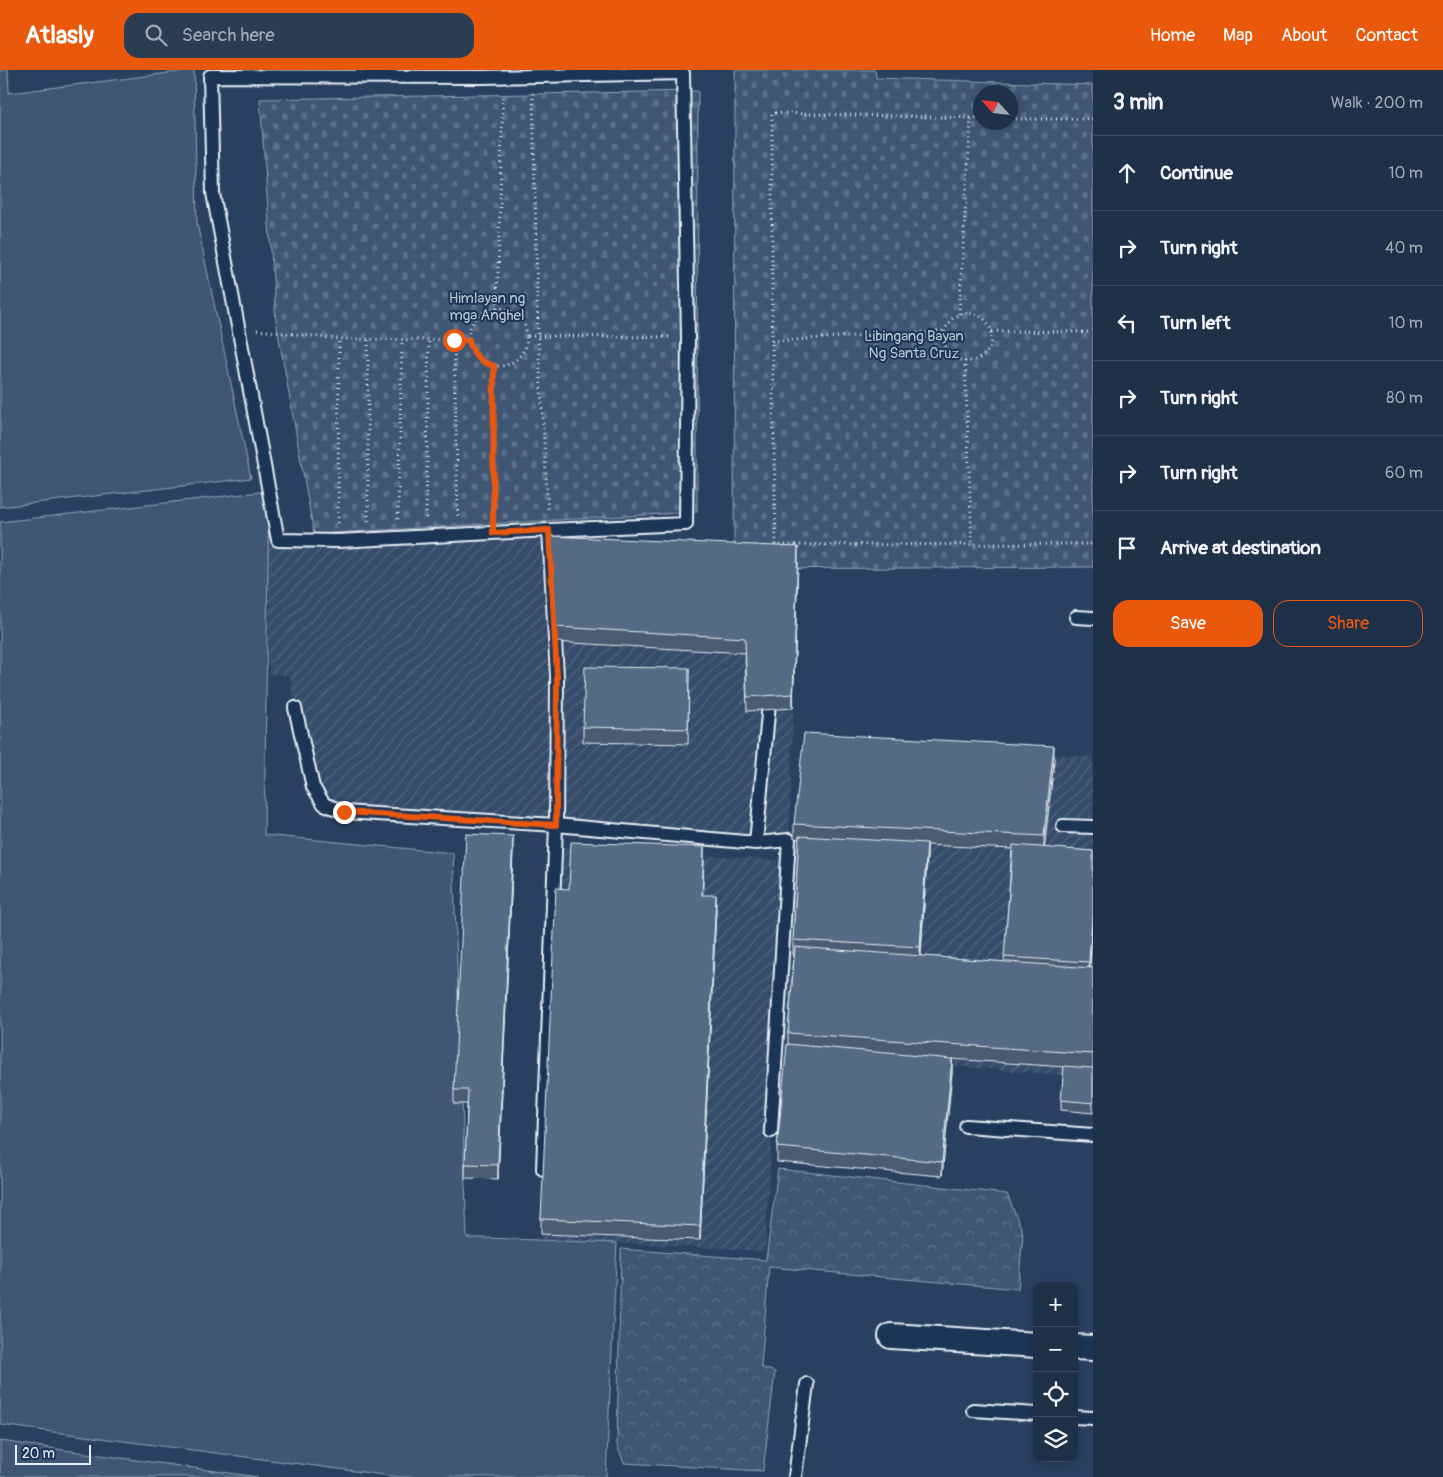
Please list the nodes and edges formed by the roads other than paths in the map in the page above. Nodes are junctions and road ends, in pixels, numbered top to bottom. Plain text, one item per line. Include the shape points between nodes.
1 (683, 72) edge
2 (549, 530) junction
3 (1076, 617) dead end
4 (1093, 618) edge
5 (771, 684) edge
6 (295, 708) dead end
7 (556, 825) junction
8 (1062, 826) dead end
9 (1093, 827) edge
10 (756, 843) junction
11 (966, 1126) dead end
12 (771, 1131) dead end
13 (1093, 1135) edge
14 (543, 1169) edge
15 (891, 1336) dead end
16 (1033, 1345) edge
17 (1078, 1347) edge
18 (1093, 1348) edge
19 (807, 1384) dead end
20 (973, 1410) dead end
21 (1033, 1414) edge
22 (1078, 1417) edge
23 (1093, 1418) edge
24 (795, 1477) edge

1 - 2 lane via 688,337 686,524
1 - 2 lane via 504,77 210,76 213,193 278,540
2 - 7 lane via 557,677
3 - 4 lane
5 - 10 lane
6 - 7 lane via 313,787 324,804 344,812
7 - 10 lane
7 - 14 lane
8 - 9 lane
10 - 12 lane via 789,840
11 - 13 lane
15 - 16 street
17 - 18 street
19 - 24 lane
20 - 21 lane
22 - 23 lane

